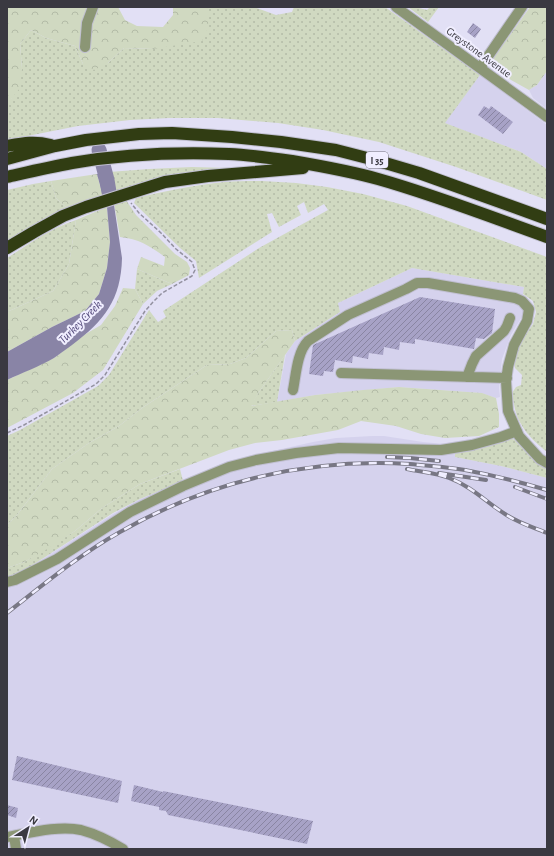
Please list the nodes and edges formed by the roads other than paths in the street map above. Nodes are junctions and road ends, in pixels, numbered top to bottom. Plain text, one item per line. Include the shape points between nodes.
1 (93, 7) edge
2 (396, 7) edge
3 (522, 7) edge
4 (85, 47) dead end
5 (480, 68) junction
6 (547, 117) edge
7 (7, 146) edge
8 (41, 146) junction
9 (7, 159) edge
10 (324, 166) junction
11 (7, 177) edge
12 (547, 219) edge
13 (547, 237) edge
14 (7, 248) edge
15 (510, 318) dead end
16 (341, 373) dead end
17 (468, 377) junction
18 (507, 378) junction
19 (293, 390) dead end
20 (517, 431) junction
21 (547, 462) edge
22 (11, 581) edge
23 (7, 588) edge
24 (10, 836) edge
25 (16, 849) edge
26 (123, 849) edge

1 - 4 street via 87,23
2 - 5 street, Greystone Avenue
3 - 5 street
5 - 6 street, Greystone Avenue
7 - 8 highway via 28,143
8 - 9 highway
8 - 12 highway, I 35 via 139,134 198,135 281,142 336,150 375,160
10 - 11 highway, I 35 via 231,154 152,154 73,163
10 - 13 highway, I 35 via 423,193
10 - 14 highway via 165,182 63,216
15 - 17 street via 504,331 476,356
16 - 17 street
17 - 18 street
18 - 19 street via 514,345 527,322 529,309 522,301 417,283 348,315 308,341 300,353
18 - 20 street via 508,411
20 - 21 street via 540,459
20 - 22 street via 472,445 441,450 339,448 296,453 229,467 130,512 57,559
22 - 23 street
24 - 25 street
24 - 26 street via 64,829 80,830 100,836

